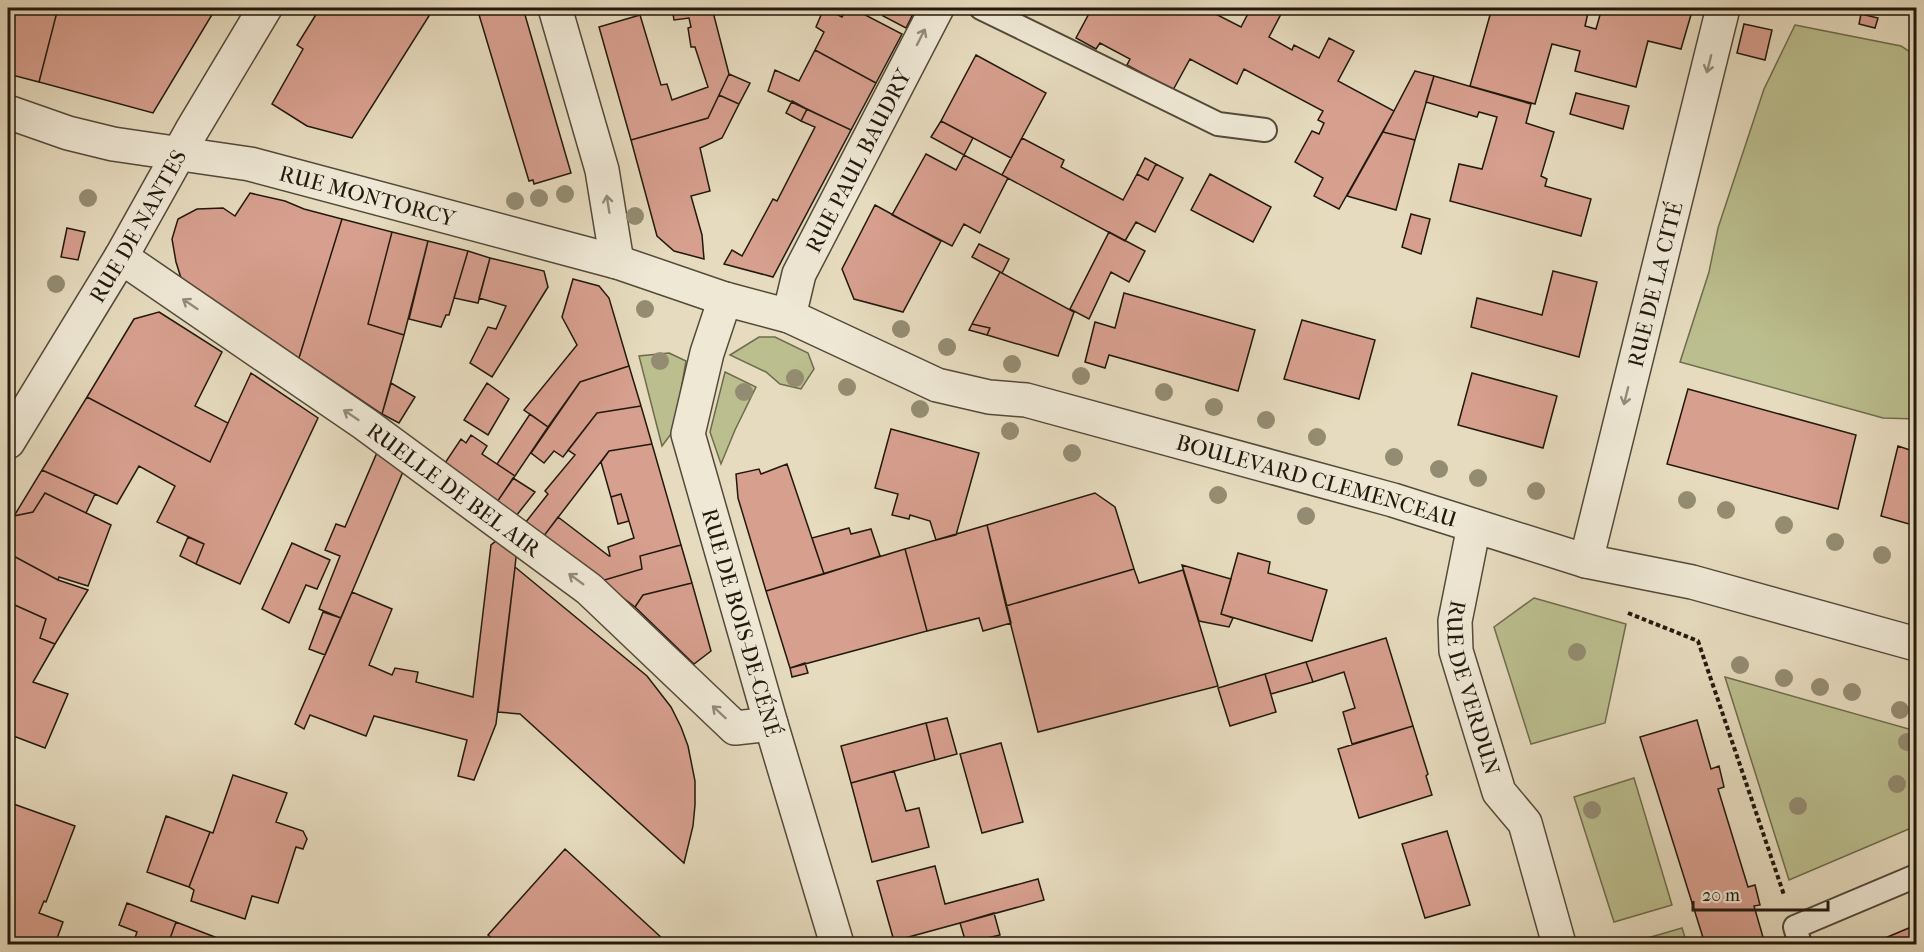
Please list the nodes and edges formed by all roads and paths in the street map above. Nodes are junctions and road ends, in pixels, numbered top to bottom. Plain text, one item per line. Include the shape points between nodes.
1 (265, 8) edge
2 (555, 8) edge
3 (937, 8) edge
4 (981, 8) edge
5 (1723, 8) edge
6 (8, 112) edge
7 (1264, 130) dead end
8 (180, 152) junction
9 (121, 257) junction
10 (617, 262) junction
11 (725, 299) junction
12 (789, 316) junction
13 (9, 438) edge
14 (1474, 526) junction
15 (1586, 561) junction
16 (1631, 570) junction
17 (1917, 644) edge
18 (771, 723) junction
19 (1917, 876) edge
20 (1798, 936) edge
21 (837, 945) edge
22 (1559, 945) edge

1 - 8 street, RUE DE NANTES
10 -> 2 street via 602,170
12 -> 3 street, RUE PAUL BAUDRY via 799,274
4 - 7 lane via 1218,124
5 -> 15 street, RUE DE LA CITÉ
6 - 8 street, RUE MONTORCY via 68,134
8 - 9 street, RUE DE NANTES
8 - 10 street, RUE MONTORCY via 250,164
9 - 13 street, RUE DE NANTES
18 -> 9 street, RUELLE DE BEL AIR via 735,728 589,589 365,424
10 - 11 street, RUE MONTORCY
11 - 12 street, BOULEVARD CLEMENCEAU
11 - 18 street, RUE DE BOIS-DE-CÉNÉ via 706,353 688,434
12 - 14 street, BOULEVARD CLEMENCEAU via 938,386 1026,400
14 - 15 street, BOULEVARD CLEMENCEAU
14 - 22 street, RUE DE VERDUN via 1455,621 1456,651 1499,792 1525,823
15 - 16 street, BOULEVARD CLEMENCEAU
16 - 17 street, BOULEVARD CLEMENCEAU via 1692,582
16 - 20 path via 1621,610 1698,641
18 - 21 street, RUE DE BOIS-DE-CÉNÉ
19 - 20 lane

